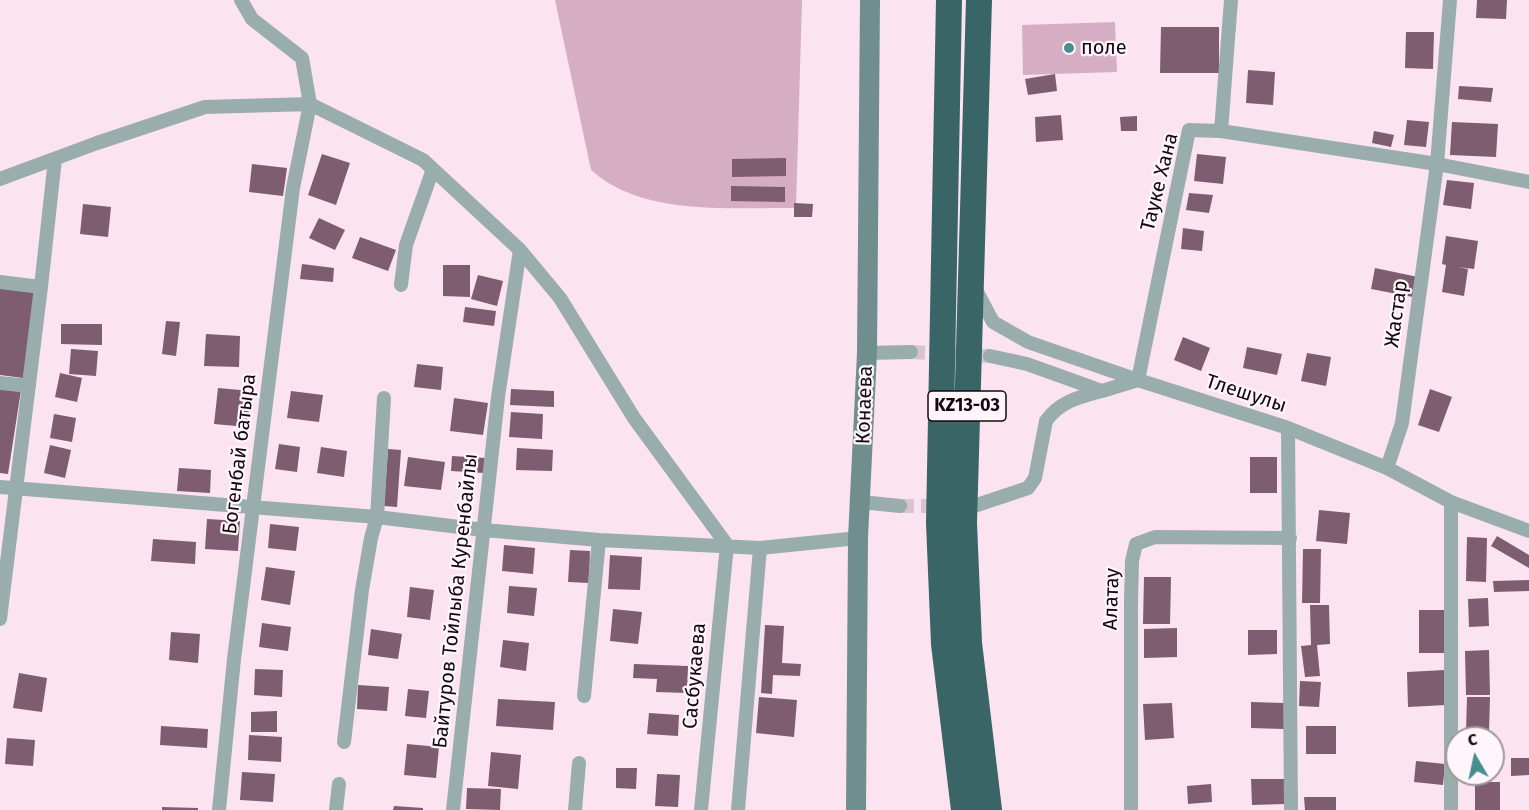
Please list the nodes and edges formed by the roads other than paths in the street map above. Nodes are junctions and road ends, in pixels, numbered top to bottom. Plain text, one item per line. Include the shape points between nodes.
1 (240, 0) edge
2 (870, 0) edge
3 (949, 0) edge
4 (979, 0) edge
5 (1231, 0) edge
6 (1450, 0) edge
7 (310, 104) junction
8 (1221, 131) junction
9 (55, 159) junction
10 (1437, 164) junction
11 (433, 169) junction
12 (0, 179) edge
13 (1529, 182) edge
14 (520, 250) junction
15 (971, 277) junction
16 (0, 282) edge
17 (401, 285) dead end
18 (41, 287) junction
19 (911, 352) tunnel mouth
20 (867, 353) junction
21 (990, 356) tunnel mouth
22 (1138, 380) junction
23 (0, 383) edge
24 (29, 386) junction
25 (1102, 391) junction
26 (384, 398) dead end
27 (1288, 428) junction
28 (1387, 468) junction
29 (0, 487) edge
30 (16, 488) junction
31 (861, 502) junction
32 (1451, 502) junction
33 (977, 505) dead end
34 (900, 506) tunnel mouth
35 (252, 509) junction
36 (377, 517) junction
37 (484, 530) junction
38 (1529, 531) edge
39 (858, 538) junction
40 (1290, 538) junction
41 (599, 540) junction
42 (727, 545) junction
43 (760, 548) junction
44 (0, 619) edge
45 (584, 696) dead end
46 (344, 742) dead end
47 (579, 763) dead end
48 (339, 784) dead end
49 (219, 810) edge
50 (336, 810) edge
51 (453, 810) edge
52 (575, 810) edge
53 (701, 810) edge
54 (738, 810) edge
55 (856, 810) edge
56 (964, 810) edge
57 (989, 810) edge
58 (1131, 810) edge
59 (1291, 810) edge
60 (1451, 810) edge

1 - 7 street via 252,19 302,58
2 - 20 main road, Конаева
3 - 56 highway, KZ13-03 via 939,523 944,644
4 - 15 highway, KZ13-03
5 - 8 street
6 - 10 street, Жастар
7 - 9 street via 205,107
7 - 11 street via 423,160
7 - 35 street, Богенбай батыра via 293,188
8 - 10 street, Тауке Хана
8 - 22 street, Тауке Хана via 1189,130
9 - 12 street
9 - 18 street
10 - 13 street
10 - 28 street, Жастар via 1402,423
11 - 14 street
11 - 17 street via 406,245
14 - 37 street, Байтуров Тойлыба Куренбайлы via 498,397
14 - 42 street via 560,298 634,418
15 - 22 street, Тлешулы via 993,322 1028,342
15 - 57 highway, KZ13-03 via 964,523 969,643
16 - 18 street
18 - 24 street
19 - 20 street
20 - 31 main road, Конаева
21 - 25 street via 1027,364
22 - 25 street
22 - 27 street, Тлешулы
23 - 24 street
24 - 30 street
25 - 33 street via 1070,400 1052,413 1046,421 1035,477 1028,488
26 - 36 street
27 - 28 street, Тлешулы
27 - 40 street
28 - 32 street, Тлешулы
29 - 30 street
30 - 35 street
30 - 44 street
31 - 34 street
31 - 39 main road, Конаева
32 - 38 street, Тлешулы
32 - 60 street
35 - 36 street
35 - 49 street, Богенбай батыра
36 - 37 street
36 - 46 street via 362,590
37 - 41 street
37 - 51 street, Байтуров Тойлыба Куренбайлы
39 - 43 street
39 - 55 main road, Конаева
40 - 58 street, Алатау via 1155,537 1136,544 1131,603
40 - 59 street
41 - 42 street
41 - 45 street
42 - 43 street
42 - 53 street, Сасбукаева
43 - 54 street
47 - 52 street
48 - 50 street

